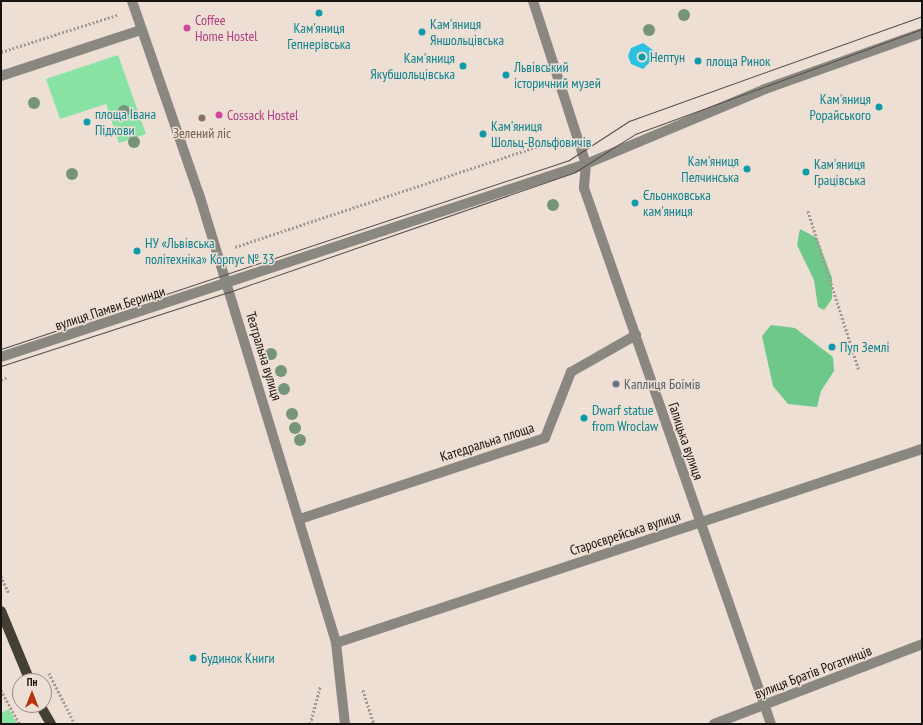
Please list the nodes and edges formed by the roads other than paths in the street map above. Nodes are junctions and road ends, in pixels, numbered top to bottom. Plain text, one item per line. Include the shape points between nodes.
1 (132, 1) edge
2 (533, 1) edge
3 (141, 30) junction
4 (922, 33) edge
5 (1, 76) edge
6 (586, 164) junction
7 (227, 284) junction
8 (636, 335) junction
9 (1, 357) edge
10 (922, 449) edge
11 (300, 519) junction
12 (700, 524) junction
13 (1, 611) edge
14 (336, 642) junction
15 (922, 644) edge
16 (27, 673) edge
17 (764, 706) junction
18 (45, 713) edge
19 (51, 724) edge
20 (345, 724) edge
21 (714, 724) edge
22 (771, 724) edge

1 - 3 street, Театральна вулиця
2 - 6 street
3 - 5 street
3 - 7 street, Театральна вулиця
4 - 6 street via 765,89
6 - 7 street
6 - 8 street, Галицька вулиця via 584,188
7 - 9 street, вулиця Памви Беринди
7 - 11 street, Театральна вулиця
8 - 11 street, Катедральна площа via 571,372 545,438
8 - 12 street, Галицька вулиця
10 - 12 street, Староєврейська вулиця
11 - 14 street, Театральна вулиця
12 - 14 street, Староєврейська вулиця
12 - 17 street, Галицька вулиця
13 - 16 main road
14 - 20 street, Театральна вулиця
15 - 17 street, вулиця Братів Рогатинців
17 - 21 street, вулиця Братів Рогатинців
17 - 22 street, Галицька вулиця
18 - 19 main road

